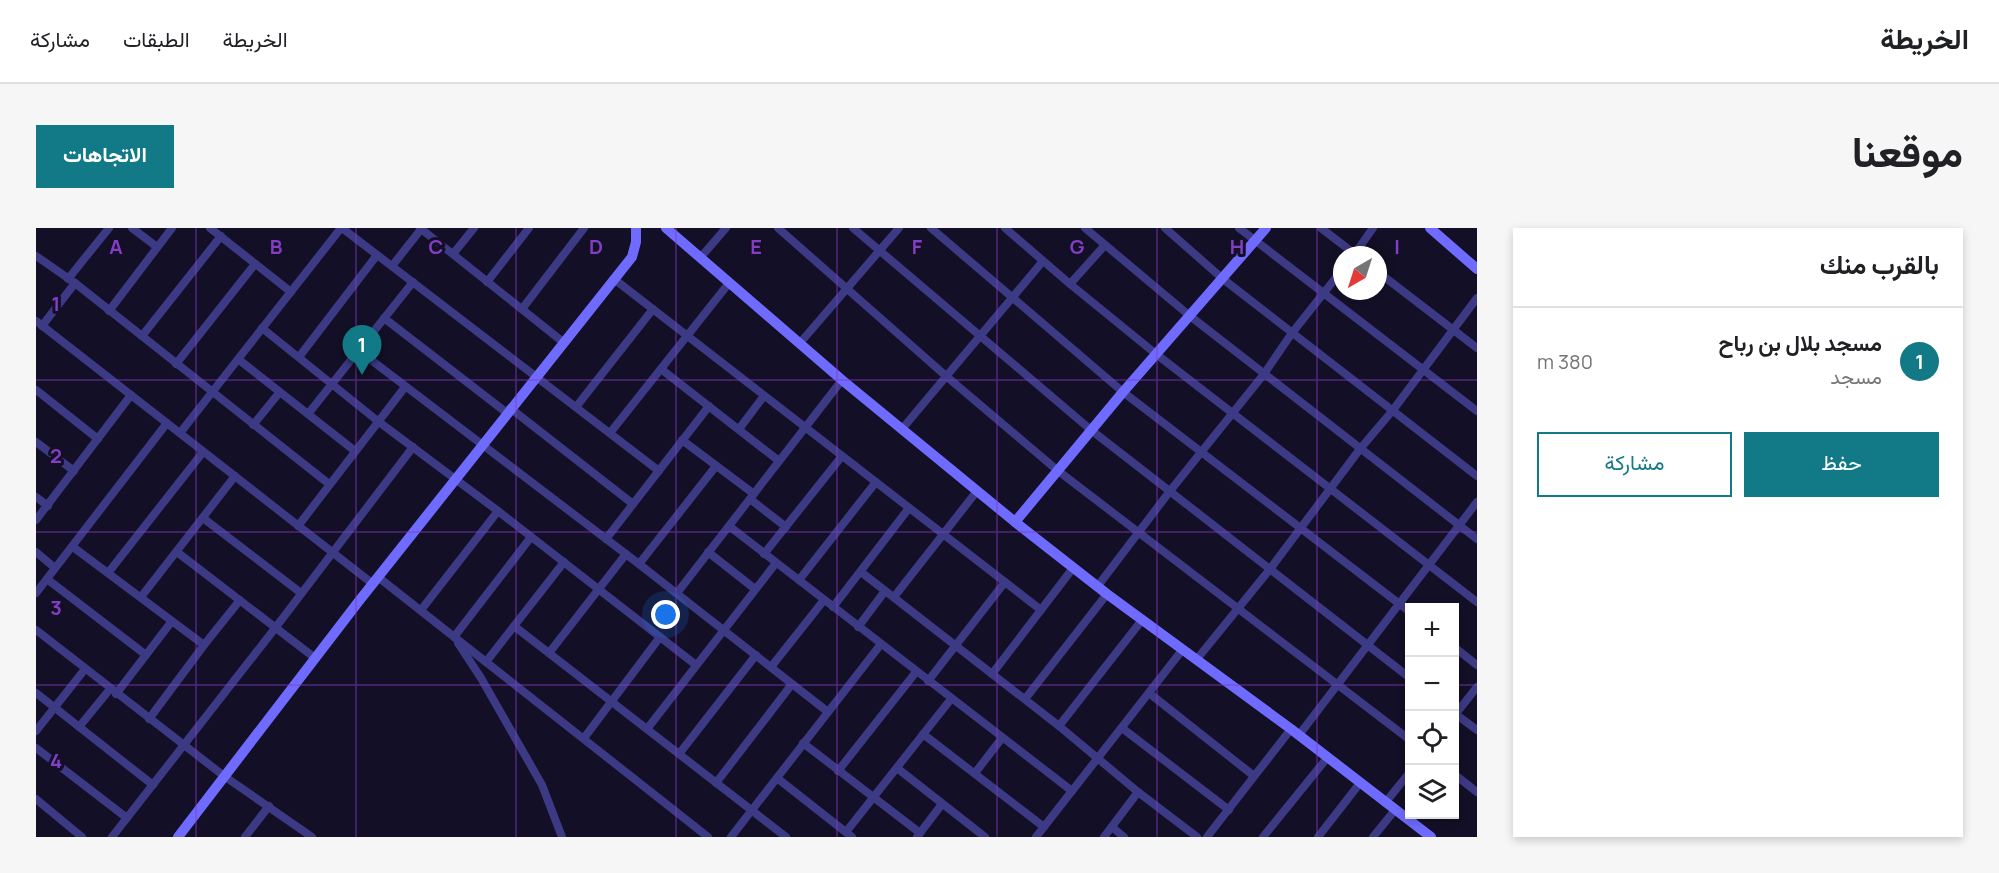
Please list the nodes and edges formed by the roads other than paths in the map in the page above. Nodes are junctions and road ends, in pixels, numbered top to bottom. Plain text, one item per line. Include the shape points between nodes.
1 (109, 228) edge
2 (132, 228) edge
3 (172, 228) edge
4 (211, 228) edge
5 (341, 228) edge
6 (421, 228) edge
7 (474, 228) edge
8 (529, 228) edge
9 (584, 228) edge
10 (636, 228) edge
11 (666, 228) edge
12 (726, 228) edge
13 (778, 228) edge
14 (853, 228) edge
15 (899, 228) edge
16 (931, 228) edge
17 (1085, 228) edge
18 (1165, 228) edge
19 (1239, 228) edge
20 (1266, 228) edge
21 (1321, 228) edge
22 (1373, 228) edge
23 (1430, 228) edge
24 (1009, 229) edge
25 (220, 236) junction
26 (1255, 242) junction
27 (1105, 245) junction
28 (1344, 246) edge
29 (1361, 246) edge
30 (157, 248) junction
31 (879, 251) junction
32 (453, 254) junction
33 (377, 255) junction
34 (36, 256) edge
35 (700, 258) junction
36 (1043, 261) junction
37 (255, 264) junction
38 (392, 266) junction
39 (1477, 269) edge
40 (614, 279) junction
41 (1223, 279) junction
42 (1387, 279) edge
43 (72, 281) junction
44 (413, 282) junction
45 (487, 282) junction
46 (1333, 282) edge
47 (729, 283) junction
48 (1070, 284) junction
49 (847, 289) junction
50 (291, 292) junction
51 (1325, 293) junction
52 (1011, 298) junction
53 (1477, 298) edge
54 (522, 309) junction
55 (653, 309) junction
56 (109, 310) junction
57 (1190, 316) junction
58 (384, 318) junction
59 (39, 323) edge
60 (262, 328) junction
61 (1454, 330) junction
62 (1292, 333) junction
63 (142, 336) junction
64 (687, 336) junction
65 (979, 336) junction
66 (563, 342) junction
67 (800, 343) junction
68 (1477, 348) edge
69 (358, 350) junction
70 (1156, 354) junction
71 (299, 357) junction
72 (238, 359) junction
73 (176, 364) junction
74 (661, 369) junction
75 (1424, 369) junction
76 (1264, 374) junction
77 (536, 376) junction
78 (946, 376) junction
79 (842, 380) junction
80 (331, 385) junction
81 (405, 387) junction
82 (36, 390) edge
83 (212, 392) junction
84 (1123, 392) junction
85 (279, 393) junction
86 (131, 395) junction
87 (764, 396) junction
88 (709, 406) junction
89 (576, 407) junction
90 (508, 410) junction
91 (1393, 411) junction
92 (1477, 411) edge
93 (308, 414) junction
94 (1233, 414) junction
95 (378, 422) junction
96 (167, 423) junction
97 (253, 425) junction
98 (805, 428) junction
99 (739, 429) junction
100 (902, 429) junction
101 (1091, 430) junction
102 (180, 433) junction
103 (610, 433) junction
104 (98, 439) junction
105 (682, 440) junction
106 (36, 442) edge
107 (482, 445) junction
108 (413, 447) junction
109 (1360, 449) junction
110 (355, 451) junction
111 (203, 452) junction
112 (1202, 452) junction
113 (842, 456) junction
114 (780, 460) junction
115 (716, 466) junction
116 (1058, 470) junction
117 (74, 471) junction
118 (659, 471) junction
119 (235, 476) junction
120 (1477, 476) edge
121 (454, 480) junction
122 (876, 482) junction
123 (329, 484) junction
124 (1329, 488) junction
125 (977, 491) junction
126 (1170, 491) junction
127 (36, 497) edge
128 (752, 497) junction
129 (1477, 502) edge
130 (633, 504) junction
131 (48, 506) junction
132 (909, 508) junction
133 (498, 512) junction
134 (203, 518) junction
135 (36, 520) edge
136 (1015, 522) junction
137 (1460, 525) junction
138 (298, 526) junction
139 (729, 526) junction
140 (786, 527) junction
141 (1300, 528) junction
142 (1139, 531) junction
143 (944, 535) junction
144 (531, 537) junction
145 (1477, 538) edge
146 (606, 539) junction
147 (73, 547) junction
148 (36, 552) edge
149 (177, 552) junction
150 (332, 552) junction
151 (708, 552) junction
152 (626, 554) junction
153 (764, 554) junction
154 (564, 562) junction
155 (776, 563) junction
156 (639, 564) junction
157 (1429, 566) junction
158 (55, 568) junction
159 (1073, 568) junction
160 (1270, 569) junction
161 (861, 572) junction
162 (108, 573) junction
163 (47, 579) junction
164 (375, 580) junction
165 (799, 580) junction
166 (1005, 582) junction
167 (599, 590) junction
168 (755, 590) junction
169 (1102, 590) junction
170 (885, 591) junction
171 (36, 593) edge
172 (301, 593) junction
173 (677, 593) junction
174 (141, 597) junction
175 (894, 597) junction
176 (240, 600) junction
177 (824, 600) junction
178 (1477, 602) edge
179 (1399, 603) junction
180 (833, 607) junction
181 (1238, 608) junction
182 (1405, 608) edge
183 (421, 610) junction
184 (1041, 610) junction
185 (1142, 620) junction
186 (172, 621) junction
187 (514, 626) junction
188 (276, 627) junction
189 (858, 627) junction
190 (724, 629) junction
191 (36, 630) edge
192 (454, 637) junction
193 (660, 637) junction
194 (881, 644) junction
195 (204, 645) junction
196 (1366, 645) junction
197 (956, 646) junction
198 (1184, 649) junction
199 (1459, 650) edge
200 (549, 652) junction
201 (146, 655) junction
202 (756, 656) junction
203 (315, 658) junction
204 (1197, 659) junction
205 (486, 662) junction
206 (696, 665) junction
207 (1477, 665) edge
208 (771, 668) junction
209 (85, 669) junction
210 (916, 672) junction
211 (992, 674) junction
212 (1405, 674) edge
213 (928, 681) junction
214 (792, 684) junction
215 (1337, 684) junction
216 (1477, 687) edge
217 (113, 691) junction
218 (36, 693) edge
219 (1149, 693) junction
220 (951, 699) junction
221 (1025, 699) junction
222 (612, 701) junction
223 (54, 707) junction
224 (1457, 711) edge
225 (828, 712) junction
226 (1459, 717) edge
227 (149, 719) junction
228 (1059, 726) junction
229 (79, 727) junction
230 (1122, 728) junction
231 (647, 729) junction
232 (1477, 730) edge
233 (36, 731) edge
234 (1295, 732) junction
235 (923, 734) junction
236 (1405, 736) edge
237 (584, 738) junction
238 (1002, 738) junction
239 (804, 743) junction
240 (184, 745) junction
241 (36, 747) edge
242 (680, 754) junction
243 (1098, 758) junction
244 (1327, 758) junction
245 (897, 768) junction
246 (838, 771) junction
247 (975, 773) junction
248 (224, 776) junction
249 (1254, 776) junction
250 (1459, 777) edge
251 (777, 778) junction
252 (1405, 778) edge
253 (716, 783) junction
254 (1360, 783) junction
255 (153, 785) junction
256 (1072, 791) junction
257 (1138, 792) junction
258 (1477, 792) edge
259 (873, 798) junction
260 (37, 801) edge
261 (1385, 803) junction
262 (942, 804) junction
263 (269, 806) junction
264 (1229, 810) junction
265 (1395, 810) junction
266 (752, 811) junction
267 (127, 818) junction
268 (1044, 827) junction
269 (1112, 827) junction
270 (302, 834) edge
271 (849, 835) edge
272 (919, 835) edge
273 (1428, 836) edge
274 (82, 837) edge
275 (112, 837) edge
276 (178, 837) edge
277 (245, 837) edge
278 (312, 837) edge
279 (562, 837) edge
280 (708, 837) edge
281 (731, 837) edge
282 (786, 837) edge
283 (985, 837) edge
284 (1036, 837) edge
285 (1104, 837) edge
286 (1124, 837) edge
287 (1197, 837) edge
288 (1207, 837) edge
289 (1263, 837) edge
290 (1318, 837) edge
291 (1373, 837) edge

1 - 43 street
2 - 30 street
3 - 30 street
4 - 25 street
5 - 33 street
5 - 50 street
6 - 32 street
6 - 38 street
7 - 32 street
8 - 45 street
9 - 54 street
10 - 40 street via 635,251
11 - 35 street
12 - 35 street
13 - 49 street
14 - 31 street
15 - 31 street
16 - 52 street
17 - 27 street
18 - 41 street
19 - 26 street
20 - 26 street
21 - 28 street
22 - 29 street
23 - 39 street
24 - 36 street
25 - 37 street
25 - 63 street
26 - 41 street
26 - 51 street
27 - 48 street
27 - 57 street
30 - 56 street
31 - 49 street
31 - 65 street
32 - 45 street
33 - 38 street
33 - 71 street
34 - 43 street
35 - 47 street
36 - 48 street
36 - 52 street
37 - 50 street
37 - 73 street
38 - 44 street
40 - 55 street
40 - 66 street
41 - 57 street
41 - 62 street
42 - 61 street
43 - 56 street
43 - 59 street
44 - 58 street
44 - 77 street
45 - 54 street
46 - 51 street
47 - 64 street
47 - 67 street
48 - 70 street
49 - 67 street
49 - 78 street
50 - 60 street
51 - 62 street
51 - 75 street
52 - 65 street
52 - 84 street
53 - 61 street
54 - 66 street
55 - 64 street
55 - 89 street
56 - 63 street
57 - 70 street
57 - 76 street
58 - 69 street
58 - 90 street
59 - 86 street
60 - 71 street
60 - 72 street
61 - 68 street
61 - 75 street
62 - 76 street
62 - 91 street
63 - 73 street
64 - 74 street
64 - 87 street
65 - 78 street
65 - 101 street
66 - 77 street
67 - 79 street
69 - 80 street
69 - 81 street
70 - 84 street
70 - 94 street
71 - 80 street
72 - 83 street
72 - 85 street
73 - 83 street
74 - 88 street
74 - 103 street
75 - 91 street
75 - 92 street
76 - 94 street
76 - 109 street
77 - 89 street
77 - 90 street
78 - 100 street
78 - 116 street
79 - 98 street
79 - 100 street
80 - 93 street
80 - 95 street
81 - 95 street
81 - 107 street
82 - 104 street
83 - 97 street
83 - 102 street
84 - 101 street
84 - 112 street
85 - 93 street
85 - 97 street
86 - 96 street
86 - 104 street
87 - 98 street
87 - 99 street
88 - 99 street
88 - 105 street
89 - 103 street
90 - 107 street
90 - 130 street
91 - 109 street
91 - 120 street
93 - 110 street
94 - 112 street
94 - 124 street
95 - 108 street
95 - 110 street
96 - 102 street
96 - 147 street
97 - 123 street
98 - 113 street
98 - 114 street
99 - 114 street
100 - 125 street
101 - 116 street
101 - 126 street
102 - 111 street
103 - 118 street
104 - 117 street
105 - 115 street
105 - 118 street
106 - 117 street
107 - 121 street
107 - 146 street
108 - 121 street
108 - 150 street
109 - 124 street
109 - 137 street
110 - 123 street
111 - 119 street
111 - 162 street
112 - 126 street
112 - 141 street
113 - 122 street
113 - 140 street
114 - 128 street
115 - 128 street
115 - 156 street
116 - 136 street
116 - 142 street
117 - 131 street
118 - 130 street
119 - 134 street
119 - 138 street
121 - 133 street
121 - 164 street
122 - 132 street
122 - 165 street
123 - 138 street
124 - 141 street
124 - 157 street
125 - 136 street
125 - 143 street
126 - 142 street
126 - 160 street
127 - 131 street
128 - 139 street
128 - 140 street
129 - 137 street
130 - 146 street
131 - 135 street
132 - 143 street
132 - 161 street
133 - 144 street
133 - 183 street
134 - 149 street
134 - 172 street
136 - 159 street
137 - 145 street
137 - 157 street
138 - 150 street
139 - 151 street
139 - 153 street
140 - 153 street
141 - 160 street
141 - 179 street
142 - 169 street
142 - 181 street
143 - 166 street
143 - 175 street
144 - 154 street
144 - 192 street
146 - 152 street
147 - 158 street
147 - 162 street
148 - 158 street
149 - 174 street
149 - 176 street
150 - 164 street
150 - 172 street
151 - 168 street
151 - 173 street
152 - 156 street
152 - 167 street
153 - 155 street
154 - 167 street
154 - 187 street
155 - 165 street
155 - 168 street
156 - 173 street
157 - 178 street
157 - 179 street
158 - 163 street
159 - 169 street
159 - 184 street
160 - 181 street
160 - 196 street
161 - 170 street
161 - 180 street
162 - 174 street
163 - 171 street
163 - 201 street
164 - 183 street
164 - 203 street
165 - 177 street
166 - 184 street
166 - 197 street
167 - 193 street
167 - 200 street
168 - 190 street
169 - 185 street
169 - 221 street
170 - 175 street
170 - 189 street
172 - 188 street
173 - 190 street
174 - 186 street
175 - 197 street
176 - 188 street
176 - 195 street
177 - 180 street
177 - 208 street
179 - 182 street
179 - 196 street
180 - 189 street
181 - 204 street
181 - 215 street
183 - 192 street
184 - 211 street
185 - 198 street
185 - 228 street
186 - 195 street
186 - 201 street
187 - 200 street
187 - 205 street
188 - 203 street
188 - 240 street
189 - 194 street
190 - 202 street
190 - 206 street
191 - 209 street
192 - 205 street
192 - 279 street via 542,785
193 - 206 street
193 - 222 street
194 - 210 street
194 - 225 street
195 - 227 street
196 - 212 street
196 - 215 street
197 - 211 street
197 - 213 street
198 - 204 street
198 - 219 street
199 - 207 street
200 - 222 street
201 - 217 street
202 - 208 street
202 - 242 street
203 - 248 street
204 - 234 street
205 - 237 street
206 - 231 street
208 - 214 street
209 - 217 street
209 - 223 street
210 - 213 street
210 - 246 street
211 - 221 street
213 - 220 street
214 - 225 street
214 - 253 street
215 - 234 street
215 - 236 street
216 - 224 street
217 - 227 street
217 - 229 street
218 - 223 street
219 - 230 street
219 - 249 street
220 - 235 street
220 - 238 street
221 - 228 street
222 - 231 street
222 - 237 street
223 - 229 street
223 - 233 street
225 - 239 street
226 - 232 street
227 - 240 street
228 - 243 street
229 - 255 street
230 - 243 street
230 - 264 street
231 - 242 street
234 - 244 street
234 - 249 street
235 - 245 street
235 - 247 street
237 - 280 street
238 - 247 street
238 - 256 street
239 - 246 street
239 - 251 street
240 - 248 street
240 - 255 street
241 - 267 street
242 - 253 street
243 - 256 street
243 - 257 street
244 - 254 street
244 - 289 street
245 - 259 street
245 - 262 street
246 - 259 street
247 - 268 street
248 - 263 street
248 - 276 street
249 - 264 street
250 - 258 street
251 - 266 street
251 - 271 street
252 - 261 street
253 - 266 street
254 - 261 street
254 - 290 street
255 - 267 street
256 - 268 street
257 - 269 street
257 - 287 street
259 - 271 street
259 - 272 street
260 - 274 street
261 - 265 street
262 - 272 street
262 - 283 street
263 - 270 street
263 - 277 street
264 - 288 street
265 - 273 street
265 - 291 street
266 - 281 street
266 - 282 street
267 - 275 street
268 - 284 street
269 - 285 street
269 - 286 street
270 - 278 street

